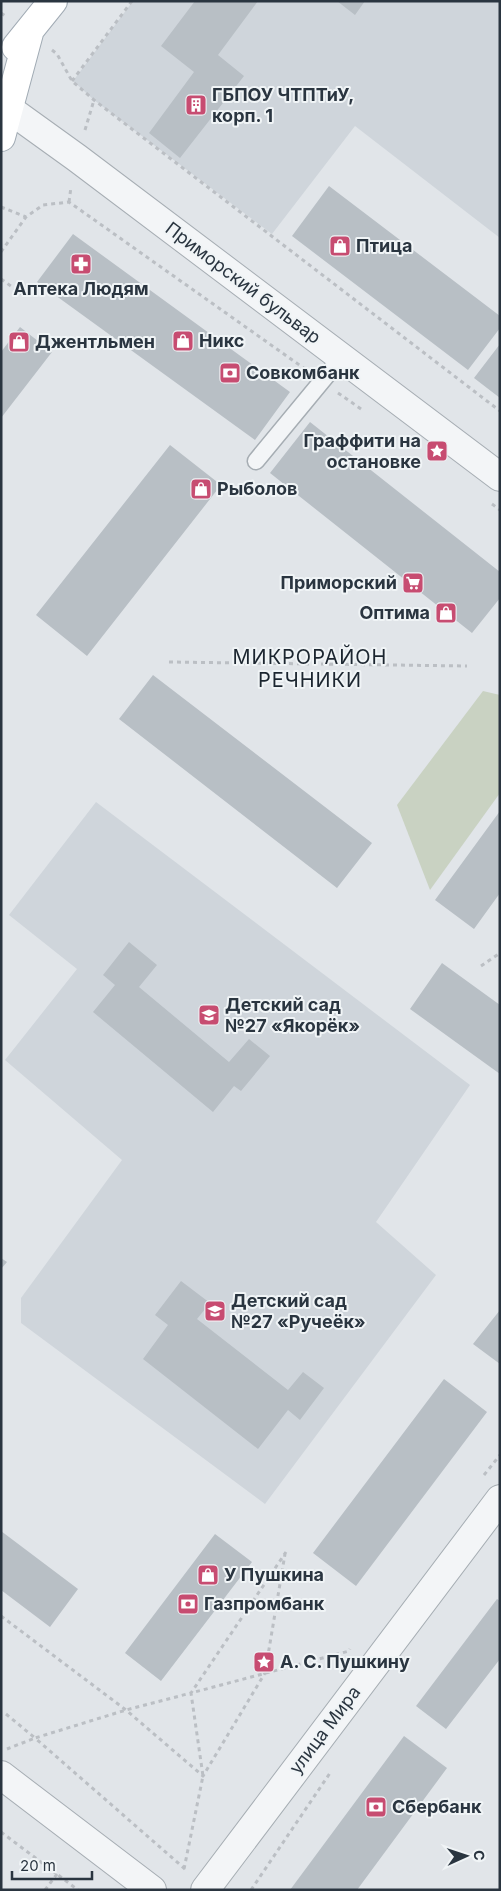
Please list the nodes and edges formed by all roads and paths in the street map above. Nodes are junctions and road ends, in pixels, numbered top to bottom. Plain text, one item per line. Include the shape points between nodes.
1 (53, 1) edge
2 (132, 1) edge
3 (29, 33) junction
4 (1, 62) edge
5 (72, 81) dead end
6 (94, 100) dead end
7 (9, 109) junction
8 (1, 137) edge
9 (1, 208) edge
10 (26, 217) junction
11 (1, 252) edge
12 (1, 279) edge
13 (25, 296) dead end
14 (341, 358) junction
15 (322, 381) junction
16 (500, 411) edge
17 (369, 415) dead end
18 (256, 461) dead end
19 (492, 488) edge
20 (500, 510) edge
21 (169, 662) dead end
22 (467, 666) dead end
23 (500, 954) edge
24 (481, 966) dead end
25 (500, 1455) edge
26 (482, 1478) dead end
27 (500, 1498) edge
28 (1, 1616) edge
29 (355, 1643) dead end
30 (266, 1673) junction
31 (191, 1693) junction
32 (126, 1710) junction
33 (6, 1714) dead end
34 (35, 1738) junction
35 (1, 1752) edge
36 (1, 1775) edge
37 (203, 1776) junction
38 (1, 1832) edge
39 (57, 1874) junction
40 (45, 1890) edge
41 (78, 1890) edge
42 (152, 1890) edge
43 (205, 1890) edge

1 - 3 main road
2 - 5 path
3 - 4 main road
3 - 7 main road
6 - 16 path
7 - 8 main road
7 - 14 street, Приморский бульвар
9 - 10 path
10 - 11 path
10 - 15 path via 43,205 69,202
12 - 13 path
14 - 15 lane
14 - 19 street, Приморский бульвар
15 - 17 path
15 - 18 lane
19 - 20 path
21 - 22 path
23 - 24 path
25 - 26 path
27 - 43 street, улица Мира
28 - 32 path
29 - 30 path via 349,1651
30 - 31 path
30 - 31 path via 286,1552
30 - 37 path
31 - 32 path
31 - 37 path
32 - 34 path
32 - 37 path
33 - 34 path
34 - 35 path
34 - 37 path via 184,1869
36 - 42 street
38 - 39 path
39 - 40 path
39 - 41 path

